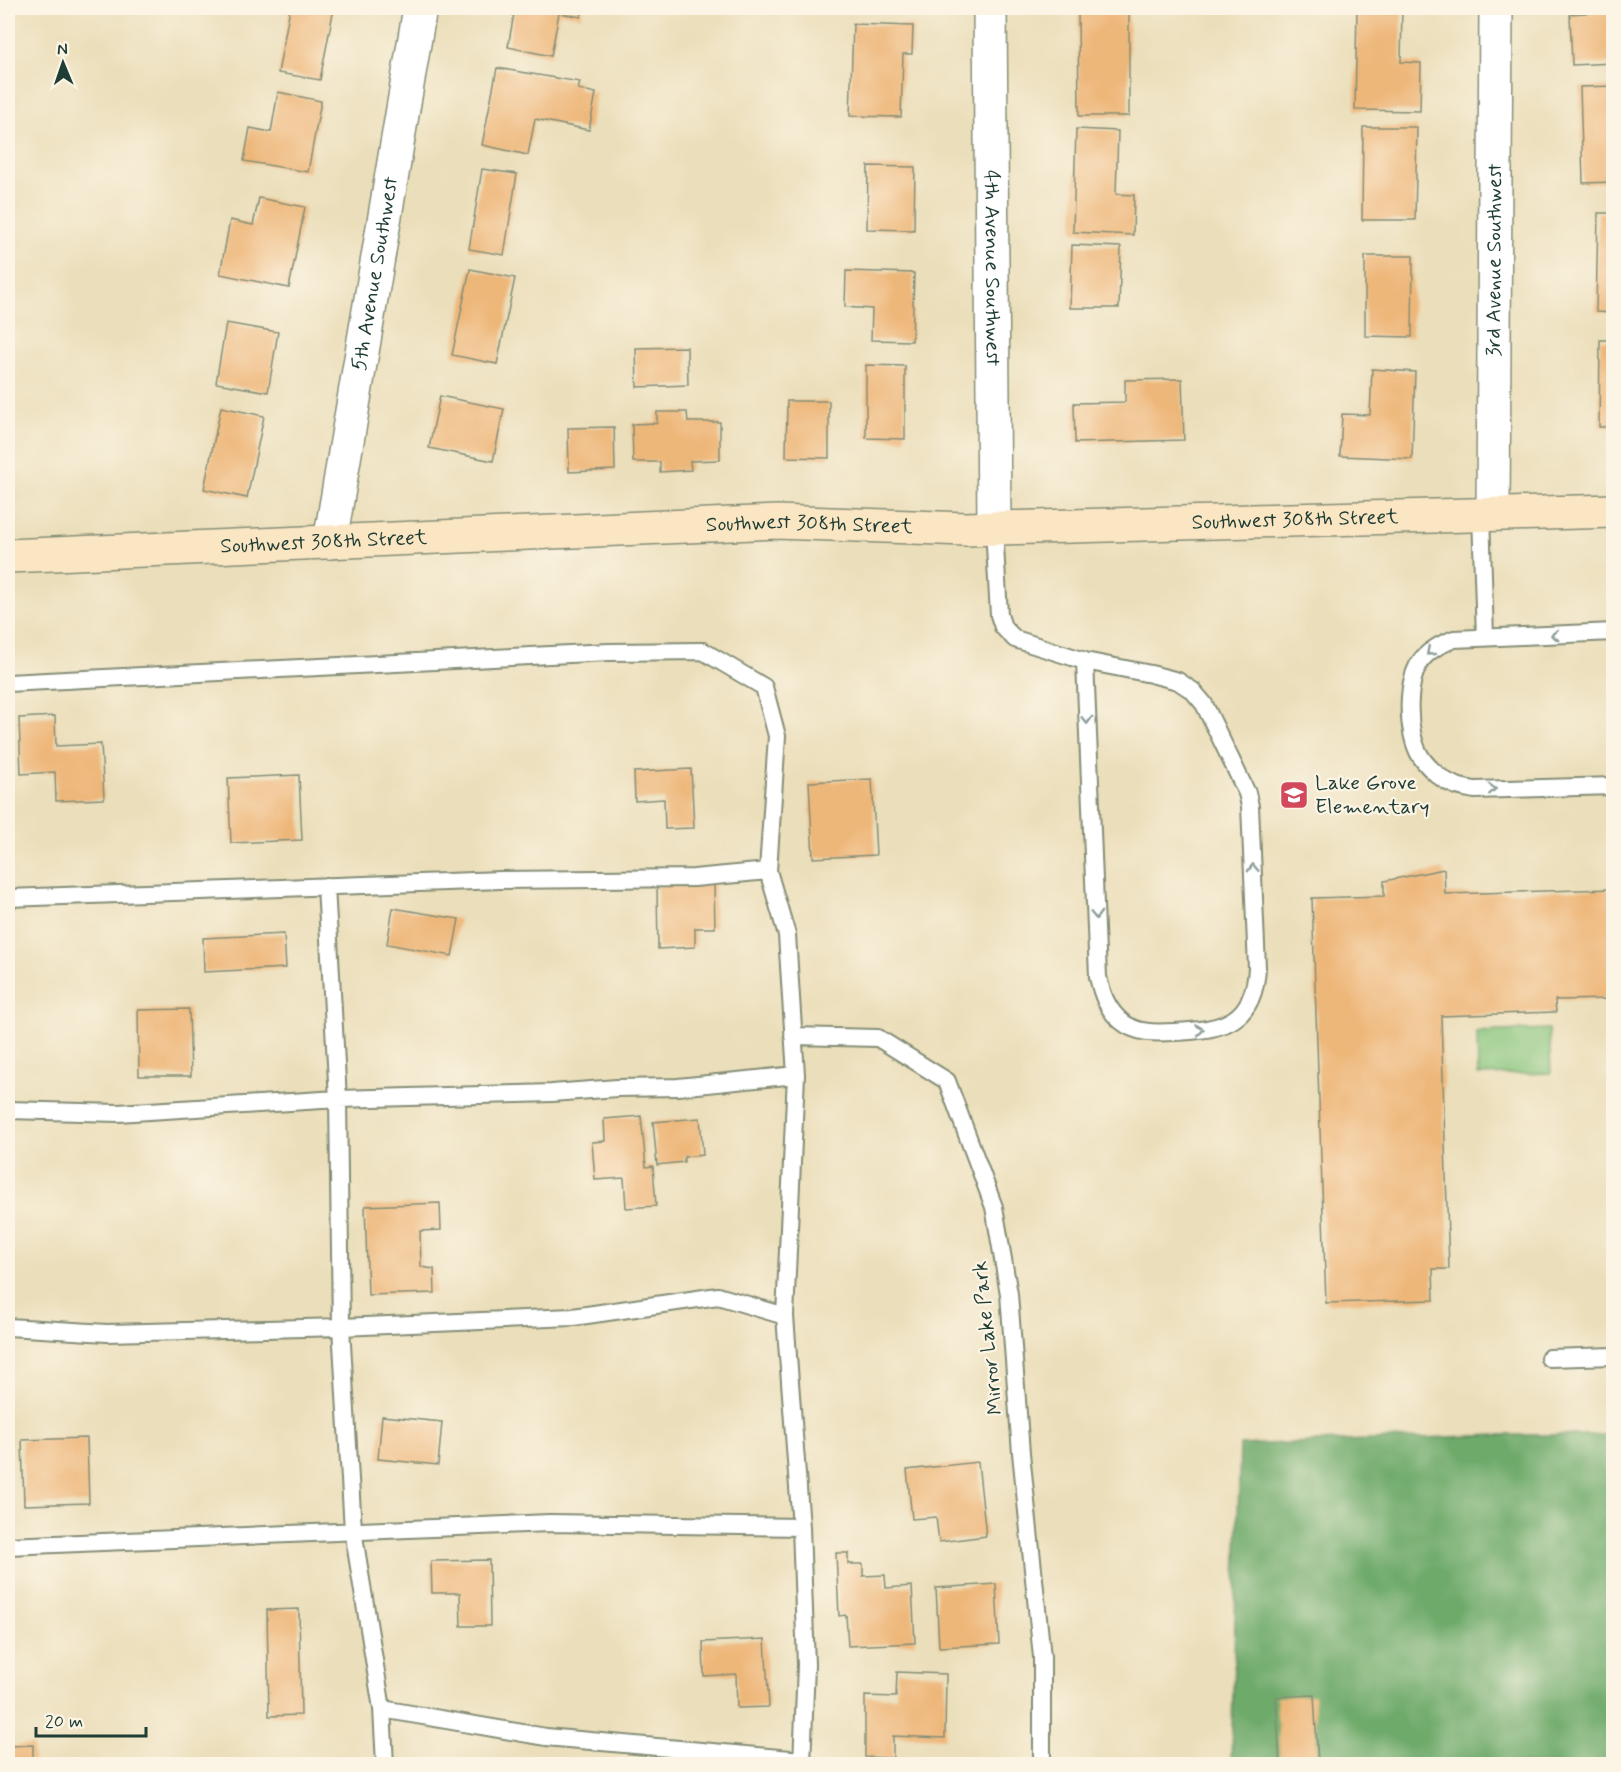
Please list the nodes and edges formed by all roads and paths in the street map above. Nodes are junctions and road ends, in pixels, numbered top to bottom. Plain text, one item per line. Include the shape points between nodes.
1 (420, 8) edge
2 (990, 8) edge
3 (1496, 8) edge
4 (1614, 511) edge
5 (1487, 514) junction
6 (994, 528) junction
7 (330, 542) junction
8 (8, 556) edge
9 (1614, 632) edge
10 (1485, 638) junction
11 (1085, 661) junction
12 (8, 683) edge
13 (1614, 786) edge
14 (768, 871) junction
15 (326, 886) junction
16 (8, 898) edge
17 (793, 1036) junction
18 (796, 1075) junction
19 (338, 1099) junction
20 (8, 1110) edge
21 (784, 1316) junction
22 (8, 1327) edge
23 (341, 1327) junction
24 (1614, 1356) edge
25 (1549, 1358) dead end
26 (801, 1527) junction
27 (353, 1530) junction
28 (8, 1546) edge
29 (382, 1709) junction
30 (802, 1762) edge
31 (385, 1764) edge
32 (1042, 1764) edge

1 - 7 street, 5th Avenue Southwest
2 - 6 street, 4th Avenue Southwest
3 - 5 street, 3rd Avenue Southwest
4 - 5 street, Southwest 308th Street
5 - 6 street, Southwest 308th Street
5 - 10 lane
6 - 7 street, Southwest 308th Street via 777,522
6 - 11 lane via 1003,627 1015,639
7 - 8 street, Southwest 308th Street
9 -> 10 lane
10 -> 13 lane via 1454,639 1436,646 1417,668 1410,696 1410,718 1420,756 1443,779 1475,790
11 -> 11 lane via 1098,977 1103,997 1122,1022 1137,1030 1203,1031 1223,1026 1240,1015 1251,1001 1256,985 1247,793 1208,712 1193,690 1178,681
12 - 14 lane via 609,652 703,651 764,687 777,736
14 - 15 lane via 694,878
14 - 17 lane via 787,935
15 - 16 lane
15 - 19 lane
17 - 18 lane
17 - 32 lane, Mirror Lake Park via 878,1038 947,1081 994,1207 1009,1294 1042,1657
18 - 19 lane via 678,1087
18 - 21 lane
19 - 20 lane via 118,1113
19 - 23 lane
21 - 23 lane via 718,1296 573,1317
21 - 26 lane
22 - 23 lane via 107,1332
23 - 27 lane
24 - 25 lane
26 - 27 lane via 550,1523
26 - 30 lane via 806,1665
27 - 28 lane
27 - 29 lane
29 - 30 lane via 546,1737
29 - 31 lane

